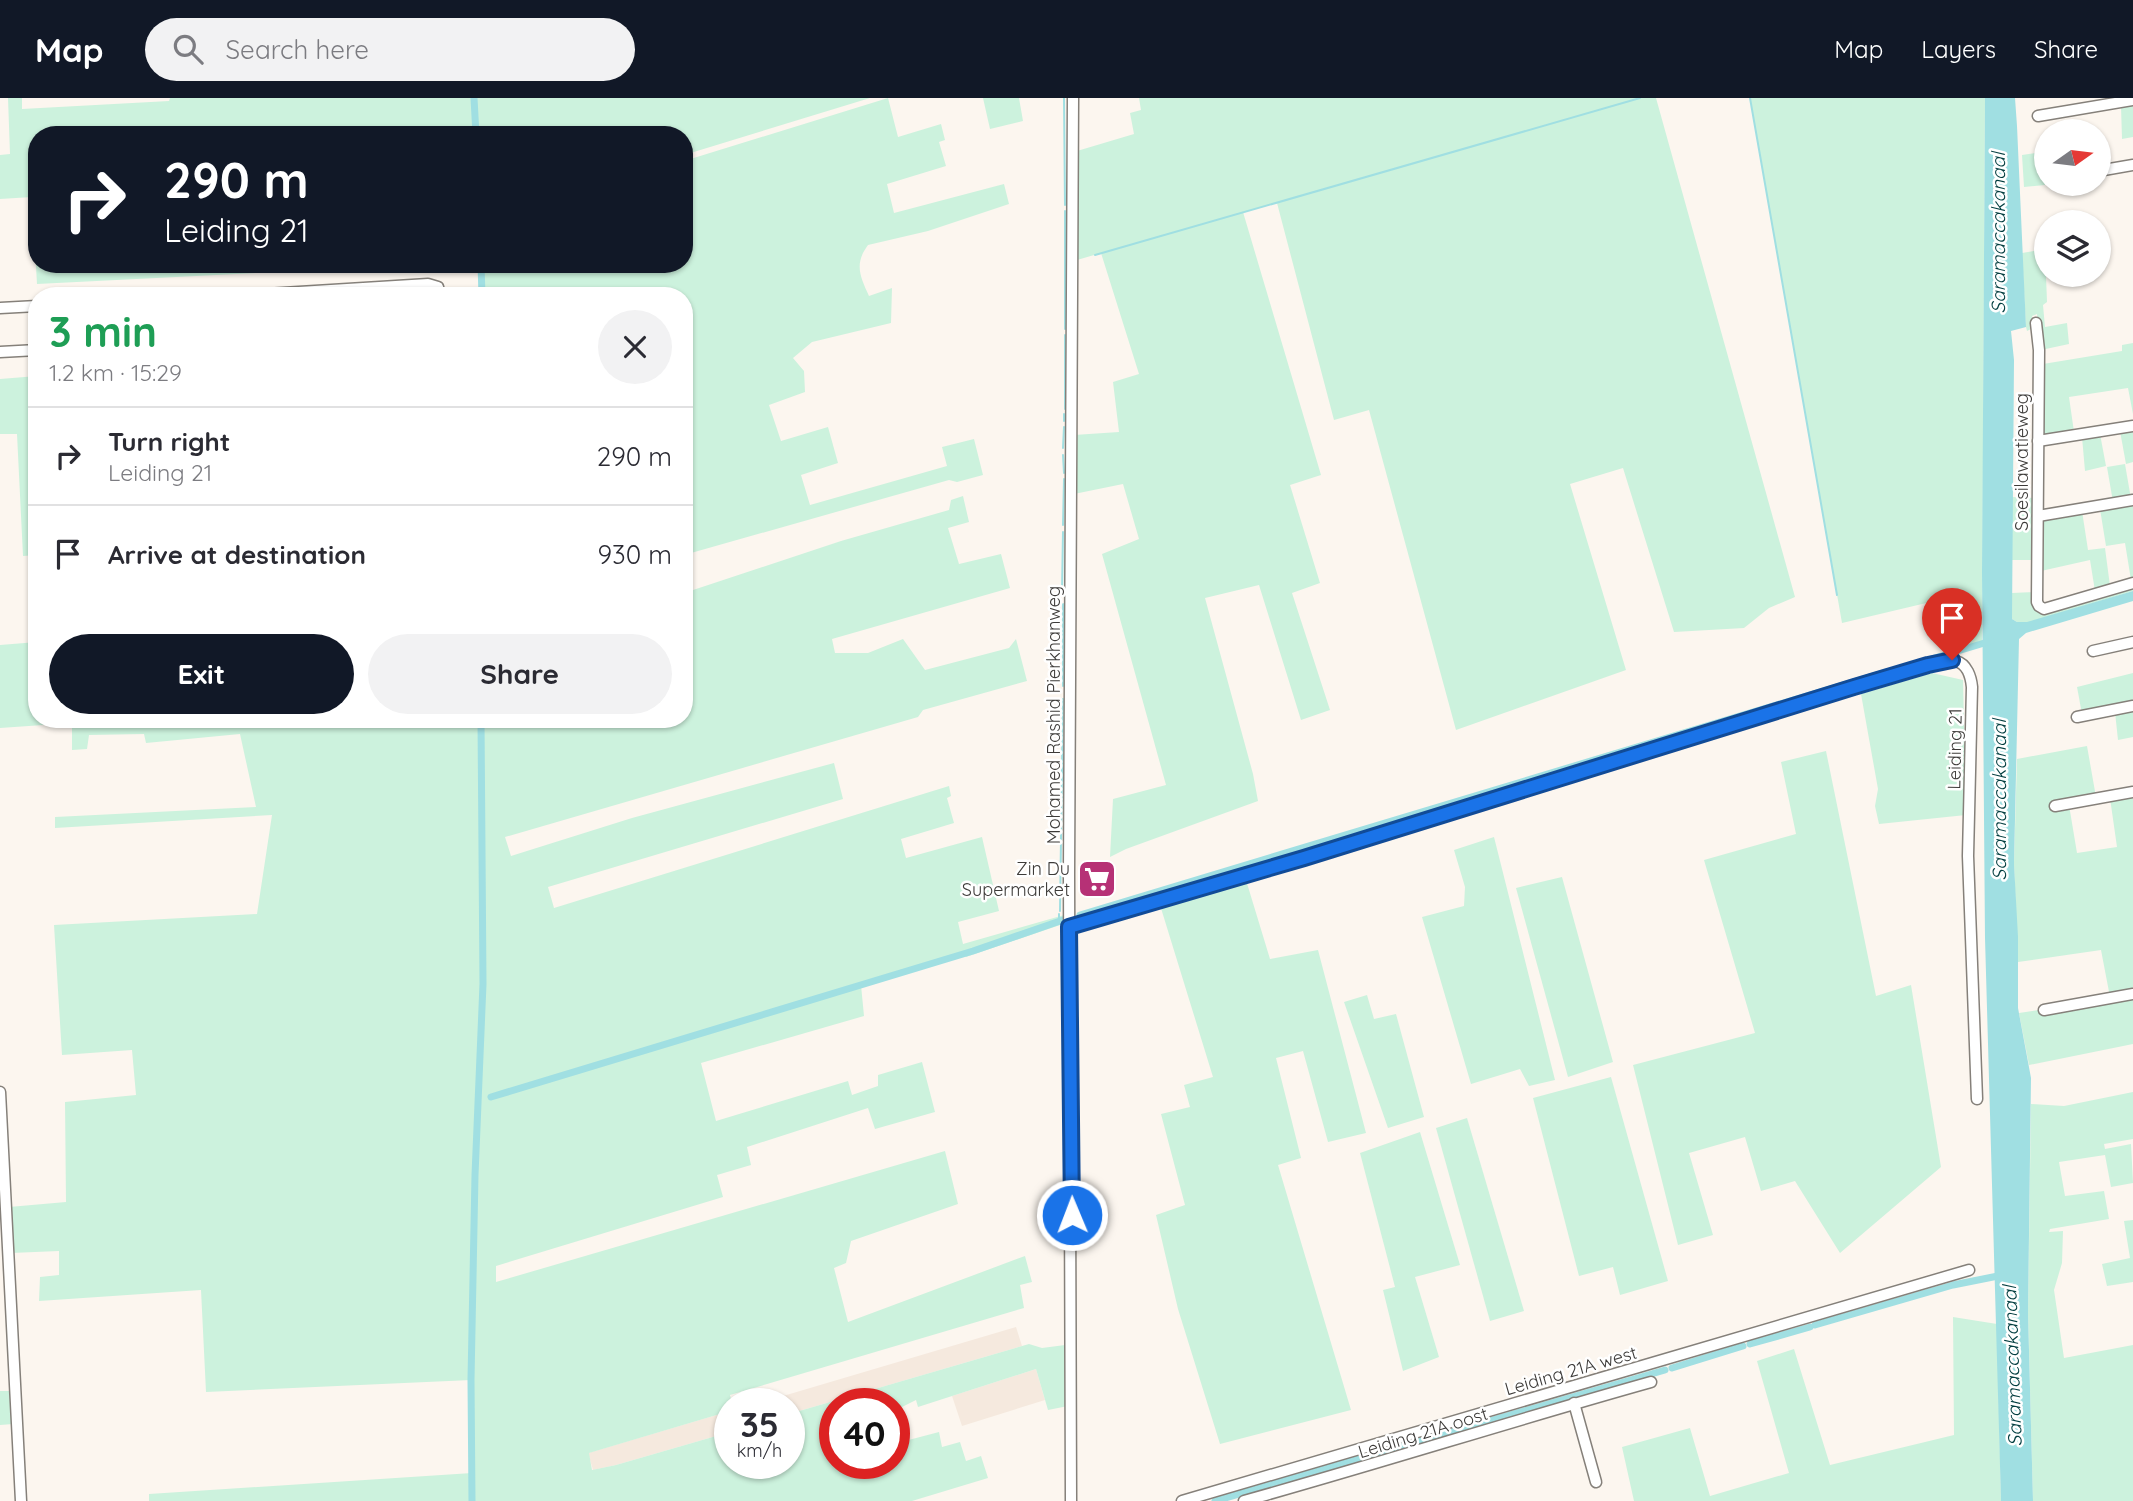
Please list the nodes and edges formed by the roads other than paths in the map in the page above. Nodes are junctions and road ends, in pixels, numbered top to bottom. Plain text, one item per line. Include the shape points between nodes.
1 (1073, 98) edge
2 (2133, 100) edge
3 (2039, 116) dead end
4 (2133, 165) edge
5 (2111, 169) edge
6 (380, 287) edge
7 (438, 287) edge
8 (28, 306) edge
9 (0, 308) edge
10 (2036, 323) dead end
11 (28, 350) edge
12 (0, 352) edge
13 (2133, 426) edge
14 (2038, 441) junction
15 (2133, 500) edge
16 (2038, 516) junction
17 (2133, 583) edge
18 (2133, 642) edge
19 (2093, 651) dead end
20 (2133, 706) edge
21 (2077, 717) dead end
22 (2133, 792) edge
23 (2055, 806) dead end
24 (1069, 927) junction
25 (2133, 994) edge
26 (2045, 1010) dead end
27 (0, 1092) edge
28 (1977, 1099) dead end
29 (1969, 1270) dead end
30 (1651, 1382) dead end
31 (1574, 1403) junction
32 (1596, 1482) dead end
33 (21, 1501) edge
34 (1071, 1501) edge
35 (1182, 1501) edge
36 (1244, 1501) edge

1 - 24 street, Mohamed Rashid Pierkhanweg
2 - 3 street
4 - 5 street
6 - 7 street
8 - 9 street
10 - 14 street, Soesilawatieweg
11 - 12 street
13 - 14 street
14 - 16 street, Soesilawatieweg
15 - 16 street
16 - 17 street, Soesilawatieweg via 2039,606 2044,609
18 - 19 street
20 - 21 street
22 - 23 street
24 - 28 street, Leiding 21 via 1952,660 1964,666 1972,687 1968,856
24 - 34 street, Mohamed Rashid Pierkhanweg
25 - 26 street
27 - 33 street
29 - 35 street, Leiding 21A west
30 - 31 street, Leiding 21A oost
31 - 32 street
31 - 36 street, Leiding 21A oost

